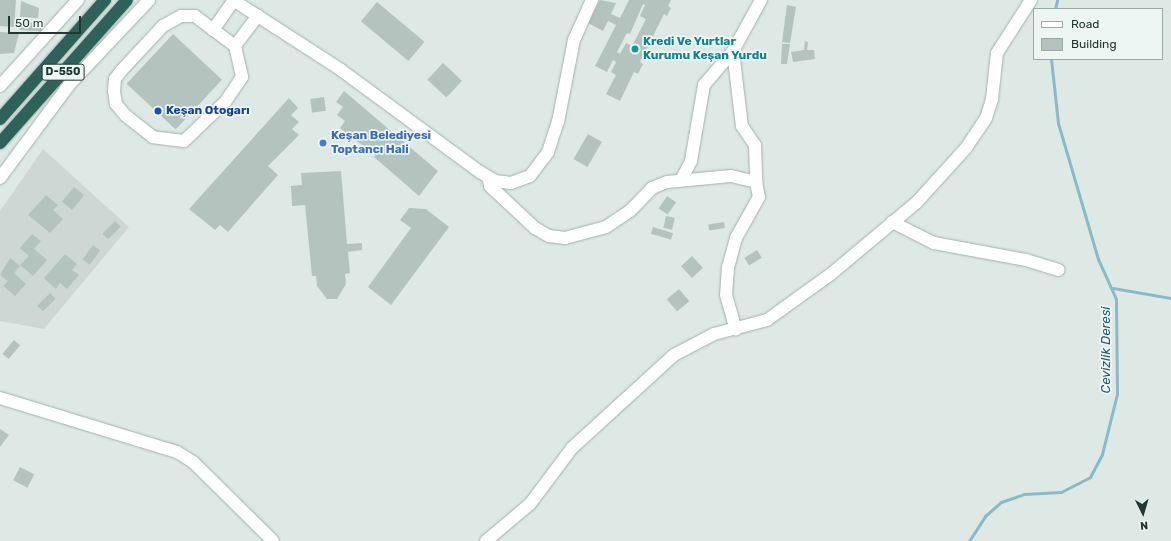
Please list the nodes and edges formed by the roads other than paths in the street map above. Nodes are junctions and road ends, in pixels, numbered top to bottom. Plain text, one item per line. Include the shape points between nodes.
1 (78, 0) edge
2 (105, 0) edge
3 (127, 0) edge
4 (149, 0) edge
5 (233, 0) edge
6 (592, 0) edge
7 (761, 0) edge
8 (1031, 0) edge
9 (258, 16) junction
10 (213, 30) junction
11 (235, 46) junction
12 (733, 51) junction
13 (0, 86) edge
14 (0, 119) edge
15 (0, 143) edge
16 (488, 177) junction
17 (0, 178) edge
18 (681, 180) junction
19 (756, 182) junction
20 (892, 222) junction
21 (1059, 270) dead end
22 (736, 330) junction
23 (0, 398) edge
24 (273, 541) edge
25 (486, 541) edge

1 - 13 street
2 - 14 highway, D-550
3 - 15 highway, D-550
4 - 17 street via 69,85
5 - 9 street
5 - 10 street
6 - 16 street via 574,40 558,122 543,162 530,176 518,182 502,183
7 - 12 street
8 - 20 street via 997,53 992,99 986,118 960,156 917,202
9 - 11 street
9 - 16 street via 341,70
10 - 11 street
10 - 11 street via 194,16 181,16 163,26 115,79 116,104 126,116 153,137 184,142 225,102 242,77
12 - 18 street via 704,85 691,161
12 - 19 street via 742,126 755,145
16 - 18 street via 488,183 535,228 549,236 565,238 606,227 630,211 652,188
18 - 19 street via 730,176
19 - 22 street via 759,197 736,238 728,267 726,295
20 - 21 street via 934,243 1026,260
20 - 22 street via 781,310 762,323
22 - 25 street via 696,343 654,371 564,457 530,504
23 - 24 street via 177,452 193,462

